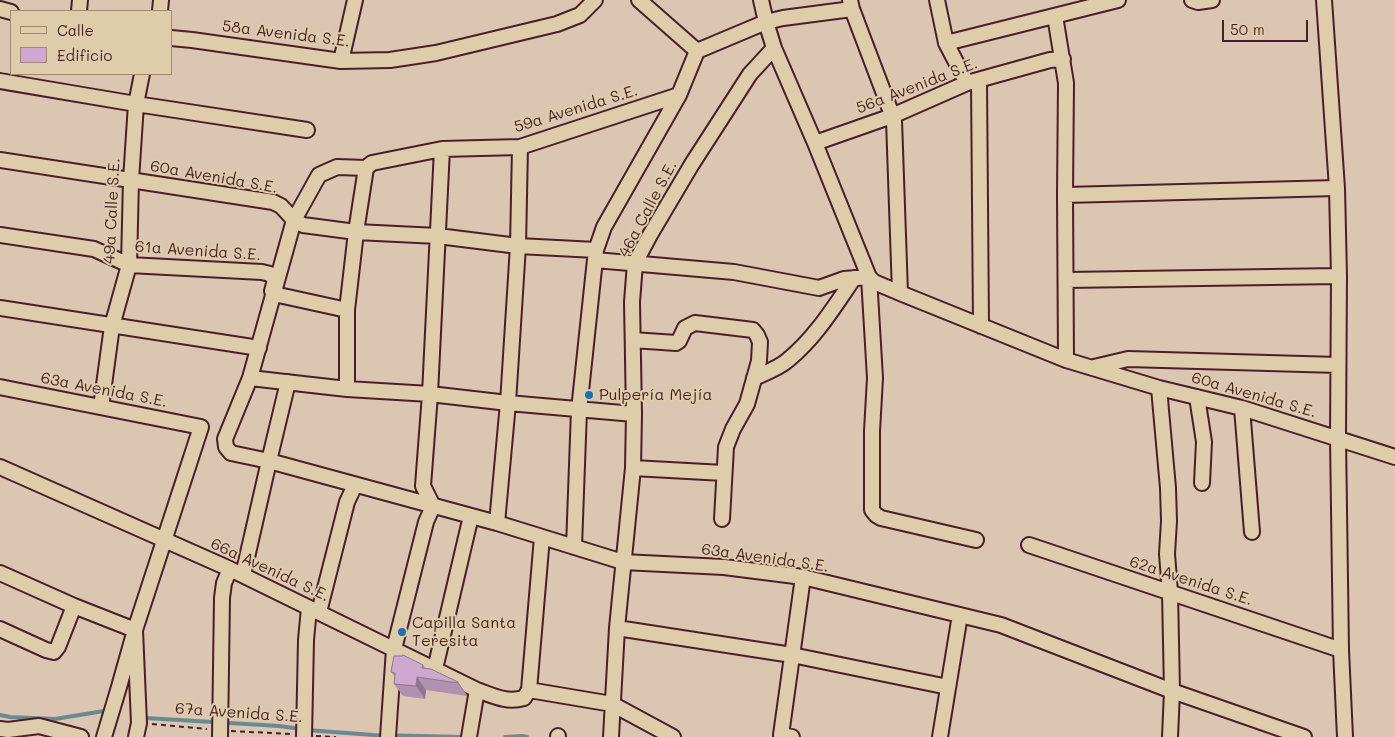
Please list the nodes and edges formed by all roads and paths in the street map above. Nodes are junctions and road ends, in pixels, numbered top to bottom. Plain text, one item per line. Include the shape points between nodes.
1 (355, 0) edge
2 (595, 0) edge
3 (639, 0) edge
4 (761, 0) edge
5 (937, 0) edge
6 (1118, 0) edge
7 (1192, 0) edge
8 (1212, 0) edge
9 (1324, 0) edge
10 (851, 4) edge
11 (1054, 16) junction
12 (766, 22) junction
13 (172, 38) edge
14 (946, 43) junction
15 (774, 48) junction
16 (697, 51) junction
17 (1062, 59) junction
18 (342, 61) junction
19 (142, 75) edge
20 (0, 81) edge
21 (973, 82) junction
22 (679, 95) junction
23 (136, 104) junction
24 (892, 116) junction
25 (307, 130) dead end
26 (815, 143) junction
27 (520, 146) junction
28 (442, 149) junction
29 (0, 160) edge
30 (366, 168) junction
31 (131, 180) junction
32 (1337, 188) junction
33 (1065, 195) junction
34 (294, 220) junction
35 (356, 232) junction
36 (0, 235) edge
37 (438, 236) junction
38 (518, 246) junction
39 (595, 255) junction
40 (635, 263) junction
41 (129, 265) junction
42 (1338, 276) junction
43 (869, 277) junction
44 (854, 278) junction
45 (1066, 280) junction
46 (274, 294) junction
47 (900, 294) junction
48 (0, 308) edge
49 (347, 310) junction
50 (112, 326) junction
51 (981, 326) junction
52 (633, 340) junction
53 (259, 348) junction
54 (1066, 360) junction
55 (1338, 365) junction
56 (1092, 368) junction
57 (250, 378) junction
58 (754, 378) junction
59 (288, 382) junction
60 (0, 387) edge
61 (1159, 388) junction
62 (347, 389) junction
63 (430, 394) junction
64 (1197, 397) junction
65 (508, 403) junction
66 (101, 407) junction
67 (1242, 408) junction
68 (579, 410) junction
69 (634, 414) junction
70 (1338, 438) junction
71 (1395, 456) edge
72 (268, 461) junction
73 (0, 467) edge
74 (633, 468) junction
75 (724, 472) junction
76 (1202, 483) dead end
77 (355, 485) junction
78 (432, 506) junction
79 (471, 516) junction
80 (722, 519) dead end
81 (497, 523) junction
82 (1252, 532) dead end
83 (542, 537) junction
84 (164, 540) junction
85 (976, 540) dead end
86 (1029, 545) dead end
87 (574, 547) junction
88 (623, 562) junction
89 (230, 569) junction
90 (0, 573) edge
91 (243, 575) junction
92 (803, 578) junction
93 (1170, 592) junction
94 (74, 606) junction
95 (314, 610) junction
96 (960, 615) junction
97 (617, 628) junction
98 (0, 630) edge
99 (135, 630) junction
100 (394, 649) junction
101 (1342, 650) junction
102 (792, 655) junction
103 (435, 669) junction
104 (948, 687) junction
105 (477, 690) junction
106 (1172, 691) junction
107 (527, 694) junction
108 (612, 704) junction
109 (139, 723) junction
110 (0, 729) edge
111 (37, 731) edge
112 (220, 733) edge
113 (304, 736) edge
114 (786, 736) edge
115 (80, 737) edge
116 (104, 737) edge
117 (136, 737) edge
118 (336, 737) edge
119 (388, 737) edge
120 (470, 737) edge
121 (611, 737) edge
122 (673, 737) edge
123 (940, 737) edge
124 (1170, 737) edge
125 (1304, 737) edge
126 (1345, 737) edge

1 - 18 street
2 - 18 street, 58a Avenida S.E. via 580,15 538,29 436,53 390,60
3 - 16 street
4 - 12 street
5 - 14 street
6 - 11 street
7 - 8 street
9 - 32 street
10 - 12 street
10 - 24 street
11 - 14 street
11 - 17 street
12 - 15 street
12 - 16 street
13 - 18 street, 58a Avenida S.E.
14 - 21 street
15 - 26 street
15 - 40 street, 46a Calle S.E. via 750,74 692,164
16 - 22 street
17 - 21 street, 56a Avenida S.E.
17 - 33 street via 1066,83
19 - 23 street, 49a Calle S.E.
20 - 23 street
21 - 24 street, 56a Avenida S.E.
21 - 51 street
22 - 27 street, 59a Avenida S.E.
22 - 39 street via 604,227
23 - 25 street
23 - 31 street, 49a Calle S.E.
24 - 26 street, 56a Avenida S.E.
24 - 47 street
26 - 43 street
27 - 28 street, 59a Avenida S.E.
27 - 38 street
28 - 30 street, 59a Avenida S.E. via 372,163
28 - 37 street
29 - 31 street, 60a Avenida S.E.
30 - 34 street via 337,167 319,174
30 - 35 street
31 - 34 street, 60a Avenida S.E. via 273,202
31 - 41 street, 49a Calle S.E.
32 - 33 street
32 - 42 street
33 - 45 street
34 - 35 street, 60a Avenida S.E. via 303,225
34 - 46 street
35 - 37 street, 60a Avenida S.E.
35 - 49 street
36 - 41 street, 61a Avenida S.E. via 94,249
37 - 38 street, 60a Avenida S.E.
37 - 63 street
38 - 39 street, 60a Avenida S.E.
38 - 65 street
39 - 40 street, 60a Avenida S.E.
39 - 68 street
40 - 44 street, 60a Avenida S.E. via 734,272 818,288
40 - 52 street, 46a Calle S.E.
41 - 46 street, 61a Avenida S.E. via 262,272 275,280
41 - 50 street, 49a Calle S.E.
42 - 45 street
42 - 55 street
43 - 44 street, 60a Avenida S.E.
43 - 47 street, 60a Avenida S.E.
43 - 85 street via 875,378 872,510 881,518
44 - 58 street via 827,319 805,344 787,361
45 - 54 street
46 - 49 street
46 - 53 street
47 - 51 street, 60a Avenida S.E.
48 - 50 street
49 - 62 street
50 - 53 street
50 - 66 street, 49a Calle S.E.
51 - 54 street, 60a Avenida S.E.
52 - 58 street via 676,344 685,328 695,323 753,330 760,342
52 - 69 street, 46a Calle S.E.
53 - 57 street
54 - 56 street, 60a Avenida S.E.
55 - 56 street via 1128,359
55 - 70 street
56 - 61 street, 60a Avenida S.E.
57 - 59 street
57 - 72 street via 225,439 226,446 231,453
58 - 75 street via 747,404 726,446
59 - 62 street
59 - 72 street
60 - 66 street, 63a Avenida S.E.
61 - 64 street, 60a Avenida S.E.
61 - 93 street via 1168,488
62 - 63 street
63 - 65 street
63 - 78 street via 423,486
64 - 67 street, 60a Avenida S.E.
64 - 76 street via 1204,442
65 - 68 street
65 - 81 street
66 - 84 street, 63a Avenida S.E. via 201,427
67 - 70 street, 60a Avenida S.E.
67 - 82 street
68 - 69 street
68 - 87 street
69 - 74 street, 46a Calle S.E.
70 - 71 street, 60a Avenida S.E.
70 - 101 street
72 - 77 street
72 - 91 street
73 - 84 street, 66a Avenida S.E.
74 - 75 street
74 - 88 street, 46a Calle S.E.
75 - 80 street
77 - 78 street
77 - 95 street via 346,502
78 - 79 street
78 - 100 street
79 - 81 street
79 - 103 street
81 - 83 street
83 - 87 street
83 - 107 street
84 - 89 street, 66a Avenida S.E.
84 - 99 street
86 - 93 street, 62a Avenida S.E.
87 - 88 street, 63a Avenida S.E.
88 - 92 street, 63a Avenida S.E. via 724,567
88 - 97 street, 46a Calle S.E.
89 - 91 street, 66a Avenida S.E.
89 - 112 street via 222,598
90 - 94 street
91 - 95 street, 66a Avenida S.E.
92 - 96 street, 63a Avenida S.E.
92 - 102 street
93 - 101 street, 62a Avenida S.E.
93 - 106 street
94 - 98 street via 54,652
94 - 99 street
95 - 100 street, 66a Avenida S.E.
95 - 113 street via 306,640
96 - 104 street
96 - 106 street, 63a Avenida S.E. via 1001,625
97 - 102 street
97 - 108 street, 46a Calle S.E.
99 - 109 street
99 - 116 street
100 - 103 street, 66a Avenida S.E.
100 - 119 street
101 - 126 street
102 - 104 street
102 - 114 street
103 - 105 street, 66a Avenida S.E.
104 - 123 street
105 - 107 street, 66a Avenida S.E. via 507,700
105 - 120 street
106 - 124 street
106 - 125 street, 63a Avenida S.E.
107 - 108 street, 66a Avenida S.E.
108 - 121 street, 46a Calle S.E.
108 - 122 street
109 - 112 path, 67a Avenida S.E.
109 - 117 street
110 - 111 street
111 - 115 street
112 - 113 path, 67a Avenida S.E.
113 - 118 path, 67a Avenida S.E.

